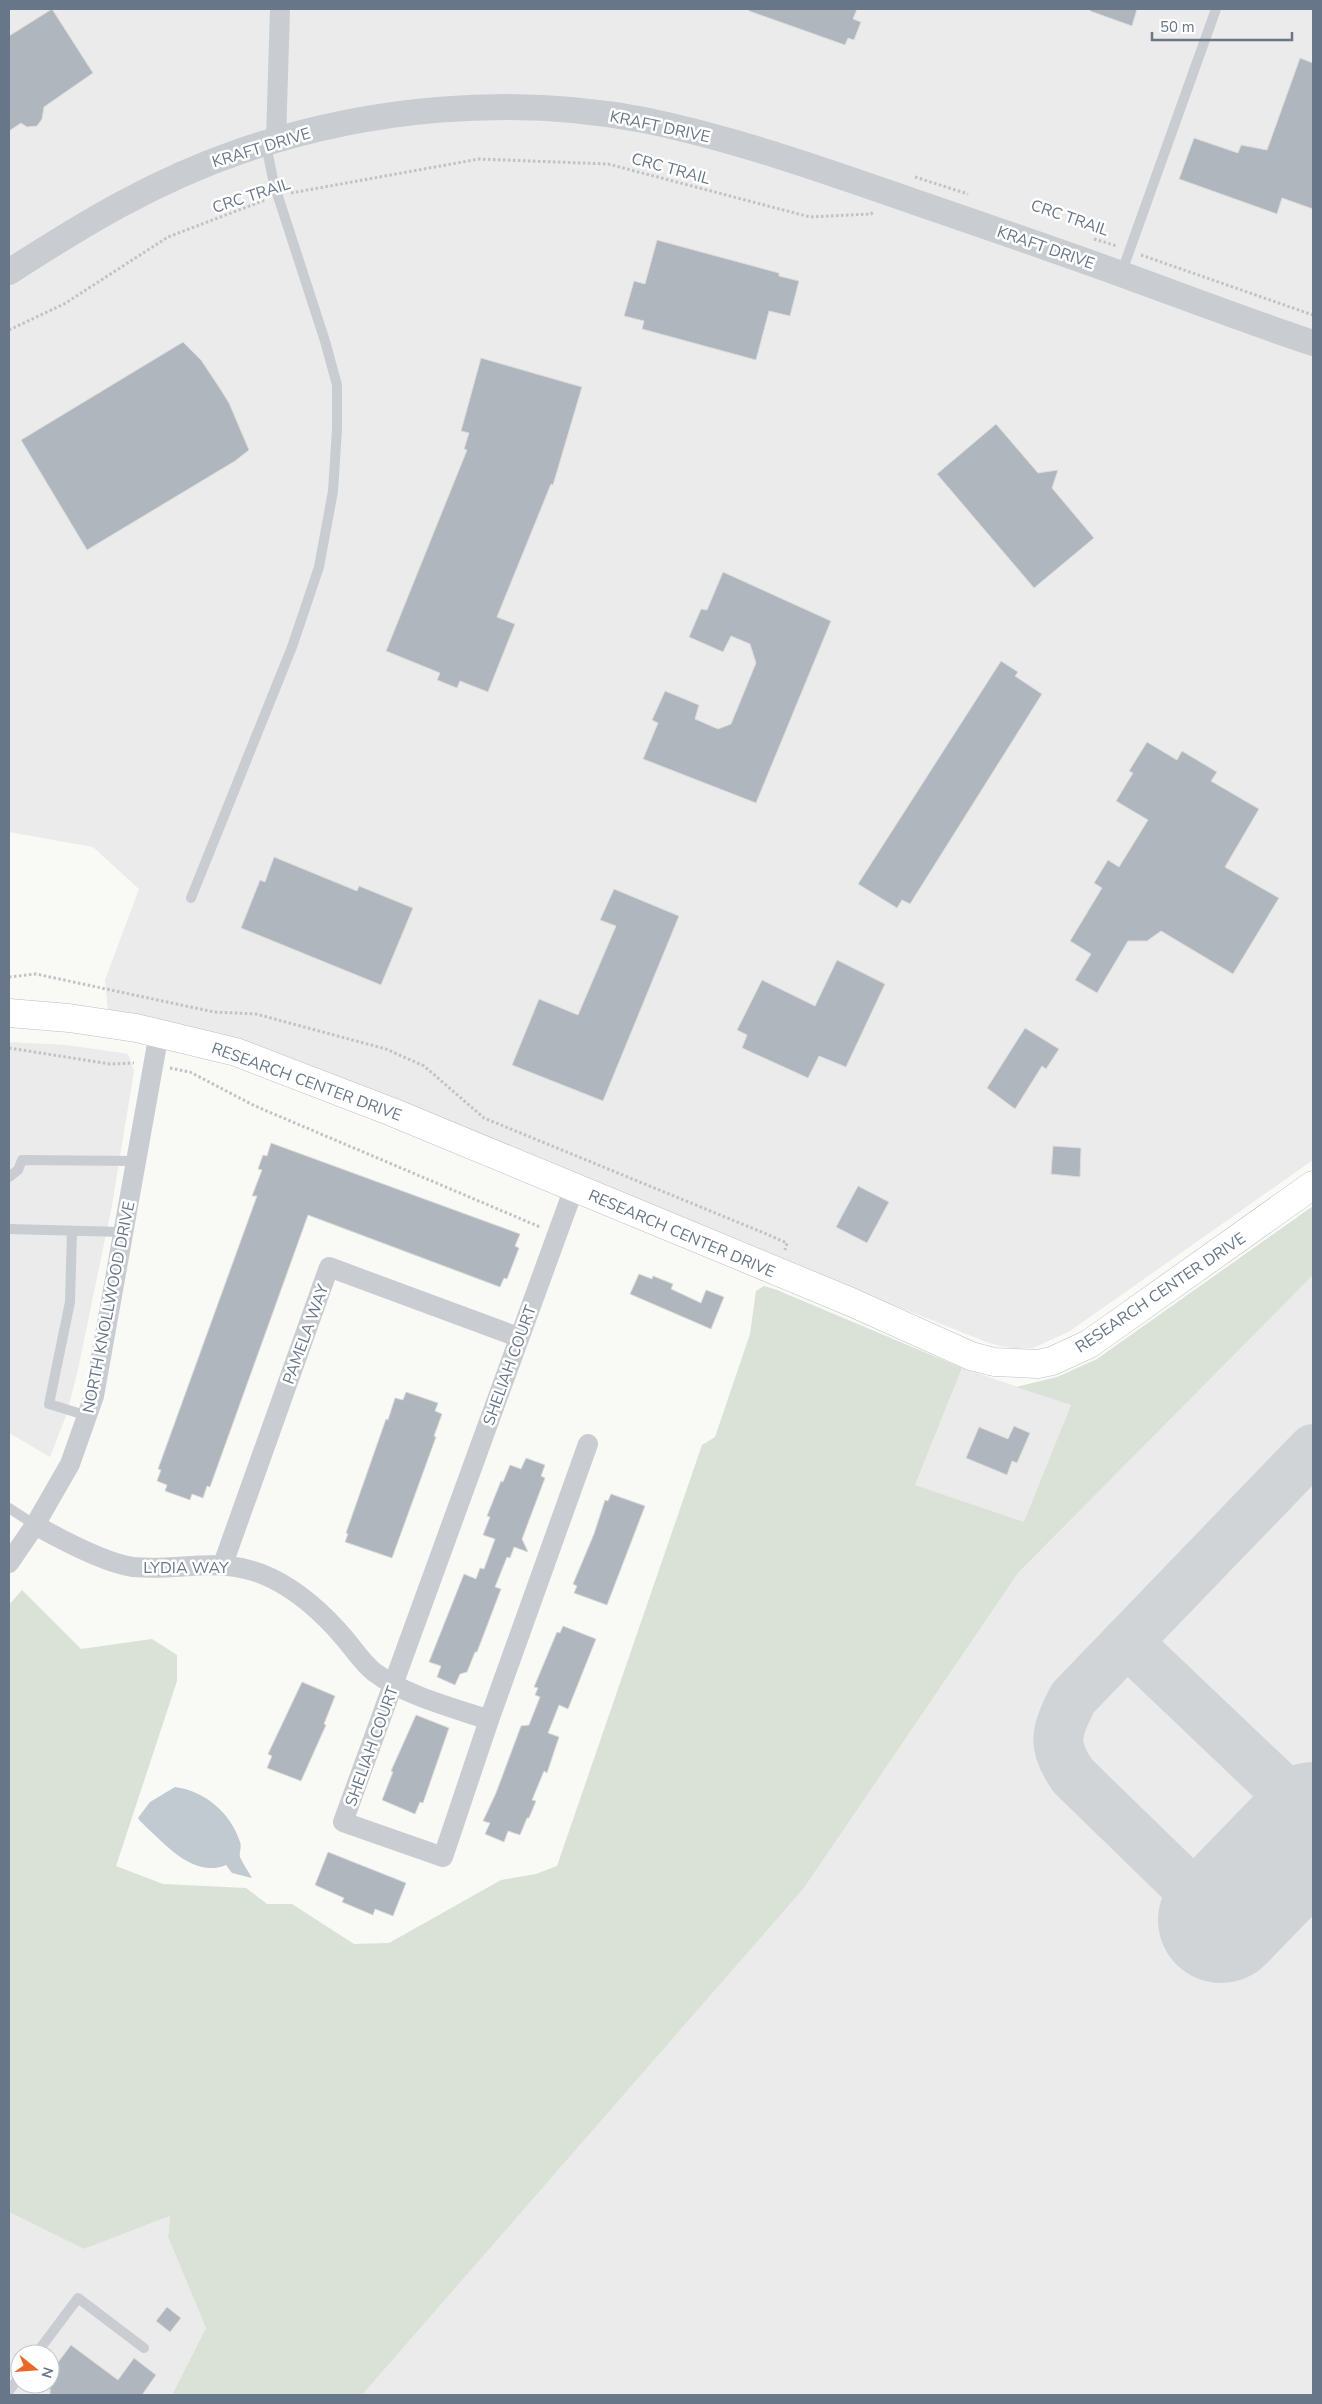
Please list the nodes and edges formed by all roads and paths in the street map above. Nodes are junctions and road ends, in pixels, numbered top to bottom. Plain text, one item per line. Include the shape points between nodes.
1 (280, 9) edge
2 (1216, 9) edge
3 (271, 142) junction
4 (908, 177) dead end
5 (885, 192) junction
6 (278, 196) junction
7 (973, 196) dead end
8 (1092, 238) dead end
9 (1125, 262) junction
10 (9, 272) edge
11 (1313, 315) edge
12 (9, 330) edge
13 (1313, 343) edge
14 (191, 898) dead end
15 (9, 977) edge
16 (9, 1013) edge
17 (159, 1033) junction
18 (9, 1048) edge
19 (135, 1063) dead end
20 (174, 1068) dead end
21 (136, 1161) junction
22 (9, 1177) edge
23 (1313, 1185) edge
24 (574, 1188) junction
25 (9, 1229) edge
26 (546, 1230) dead end
27 (72, 1231) junction
28 (123, 1232) junction
29 (787, 1243) dead end
30 (518, 1337) junction
31 (88, 1416) junction
32 (588, 1444) dead end
33 (9, 1508) edge
34 (35, 1525) junction
35 (9, 1563) edge
36 (223, 1564) junction
37 (393, 1684) junction
38 (489, 1720) junction
39 (44, 2344) edge
40 (144, 2348) dead end

1 - 3 street
2 - 9 lane
3 - 5 street, KRAFT DRIVE via 356,121 419,112 567,110 640,120 694,132
3 - 6 lane
3 - 10 street, KRAFT DRIVE via 211,162 142,192 85,223
4 - 7 path via 918,177
5 - 6 path, CRC TRAIL via 871,214 810,217 608,164 479,159
5 - 9 street, KRAFT DRIVE
6 - 12 path, CRC TRAIL via 168,237 64,304
6 - 14 lane via 337,385 332,491 319,567 292,647
8 - 9 path, CRC TRAIL
9 - 11 path, CRC TRAIL
9 - 13 street, KRAFT DRIVE
15 - 29 path via 36,974 214,1012 256,1014 386,1049 424,1066 484,1118
16 - 17 main road, RESEARCH CENTER DRIVE via 69,1018
17 - 21 street, NORTH KNOLLWOOD DRIVE
17 - 24 main road, RESEARCH CENTER DRIVE via 236,1052 328,1086
18 - 19 path via 110,1064
20 - 26 path via 190,1072 255,1106
21 - 22 lane via 22,1160 18,1170
21 - 28 street, NORTH KNOLLWOOD DRIVE
23 - 24 main road, RESEARCH CENTER DRIVE via 1089,1344 1052,1361 1023,1365 971,1356 851,1302
24 - 30 street, SHELIAH COURT
25 - 27 lane
27 - 28 lane
27 - 31 lane via 70,1302 49,1404
28 - 31 street, NORTH KNOLLWOOD DRIVE
30 - 36 street, PAMELA WAY via 329,1266
30 - 37 street, SHELIAH COURT
31 - 34 street, NORTH KNOLLWOOD DRIVE via 70,1464
32 - 38 street, SHELIAH COURT
33 - 34 lane
34 - 35 street, NORTH KNOLLWOOD DRIVE
34 - 36 street, LYDIA WAY via 130,1566 167,1568
36 - 37 street, LYDIA WAY via 270,1577 296,1593 321,1613 374,1671
37 - 38 street, LYDIA WAY
37 - 38 street, SHELIAH COURT via 344,1822 443,1857
39 - 40 lane via 78,2298

